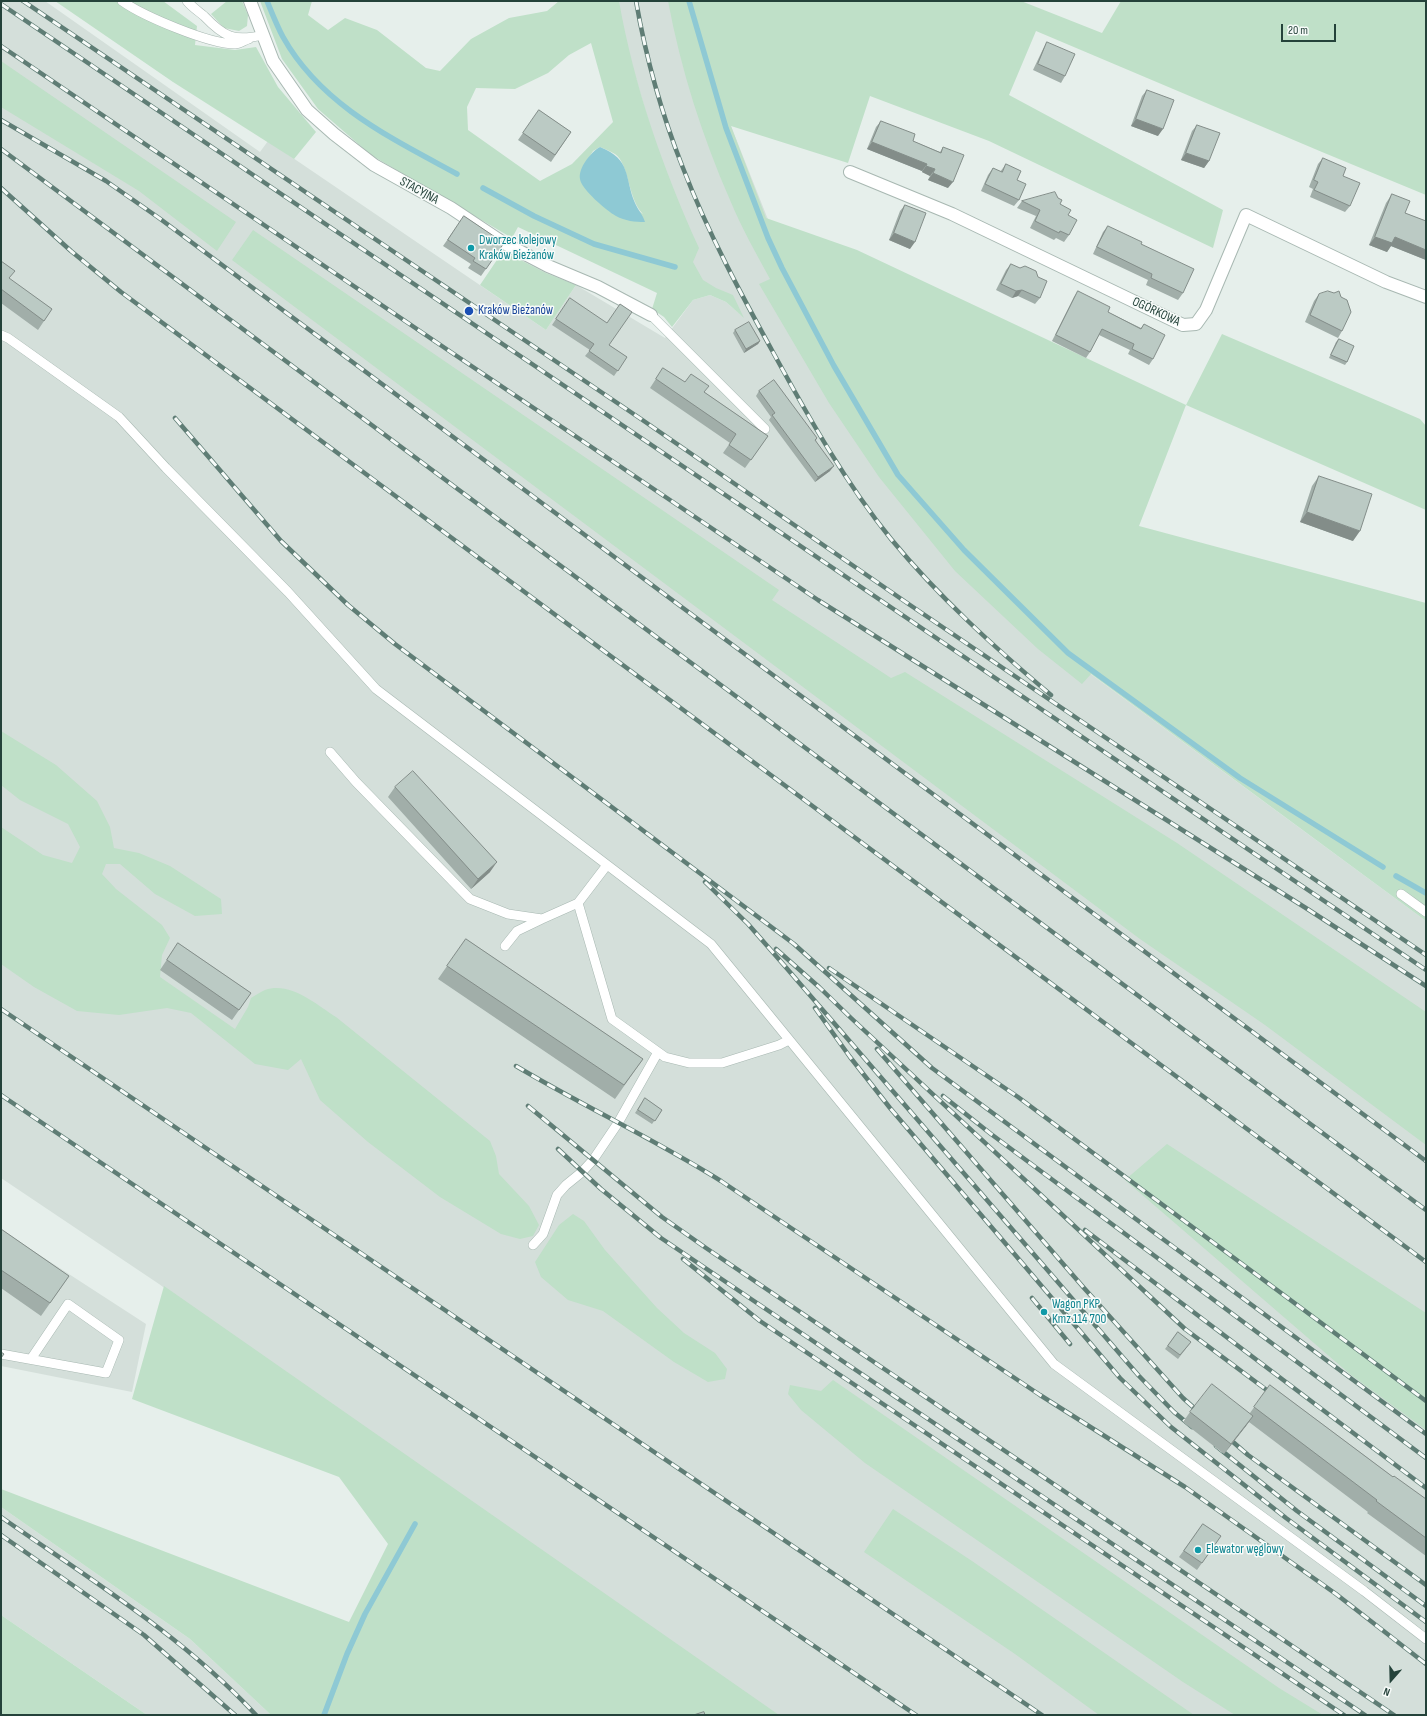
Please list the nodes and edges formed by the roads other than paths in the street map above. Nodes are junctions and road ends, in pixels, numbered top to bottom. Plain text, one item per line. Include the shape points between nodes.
1 (122, 1) edge
2 (188, 1) edge
3 (250, 1) edge
4 (263, 35) junction
5 (249, 39) junction
6 (850, 172) dead end
7 (1426, 297) edge
8 (651, 315) joint
9 (1, 335) edge
10 (765, 429) dead end
11 (330, 752) dead end
12 (607, 865) junction
13 (1401, 894) dead end
14 (578, 903) junction
15 (1426, 912) edge
16 (542, 919) junction
17 (505, 946) dead end
18 (789, 1040) junction
19 (658, 1052) junction
20 (533, 1245) dead end
21 (1, 1354) edge
22 (31, 1359) junction
23 (1426, 1639) edge

1 - 5 lane via 134,10 205,38 236,44
2 - 5 lane via 224,35
3 - 4 street, STACYJNA
4 - 5 lane
4 - 8 street, STACYJNA via 273,61 307,110 363,157 502,242
6 - 7 street, OGÓRKOWA via 952,214 1183,325 1196,324 1206,310 1246,215 1386,282
8 - 10 lane
9 - 12 lane via 119,417 288,592 376,689
11 - 16 lane via 470,899 508,914
12 - 14 lane
12 - 18 lane via 711,944
13 - 15 lane
14 - 16 lane
14 - 19 lane via 612,1019
16 - 17 lane via 517,931
18 - 19 lane via 722,1063 689,1063 665,1057
18 - 23 lane via 1054,1364 1358,1586
19 - 20 lane via 618,1123 593,1160 557,1195 543,1234
21 - 22 lane
22 - 22 lane via 106,1374 119,1340 68,1304

